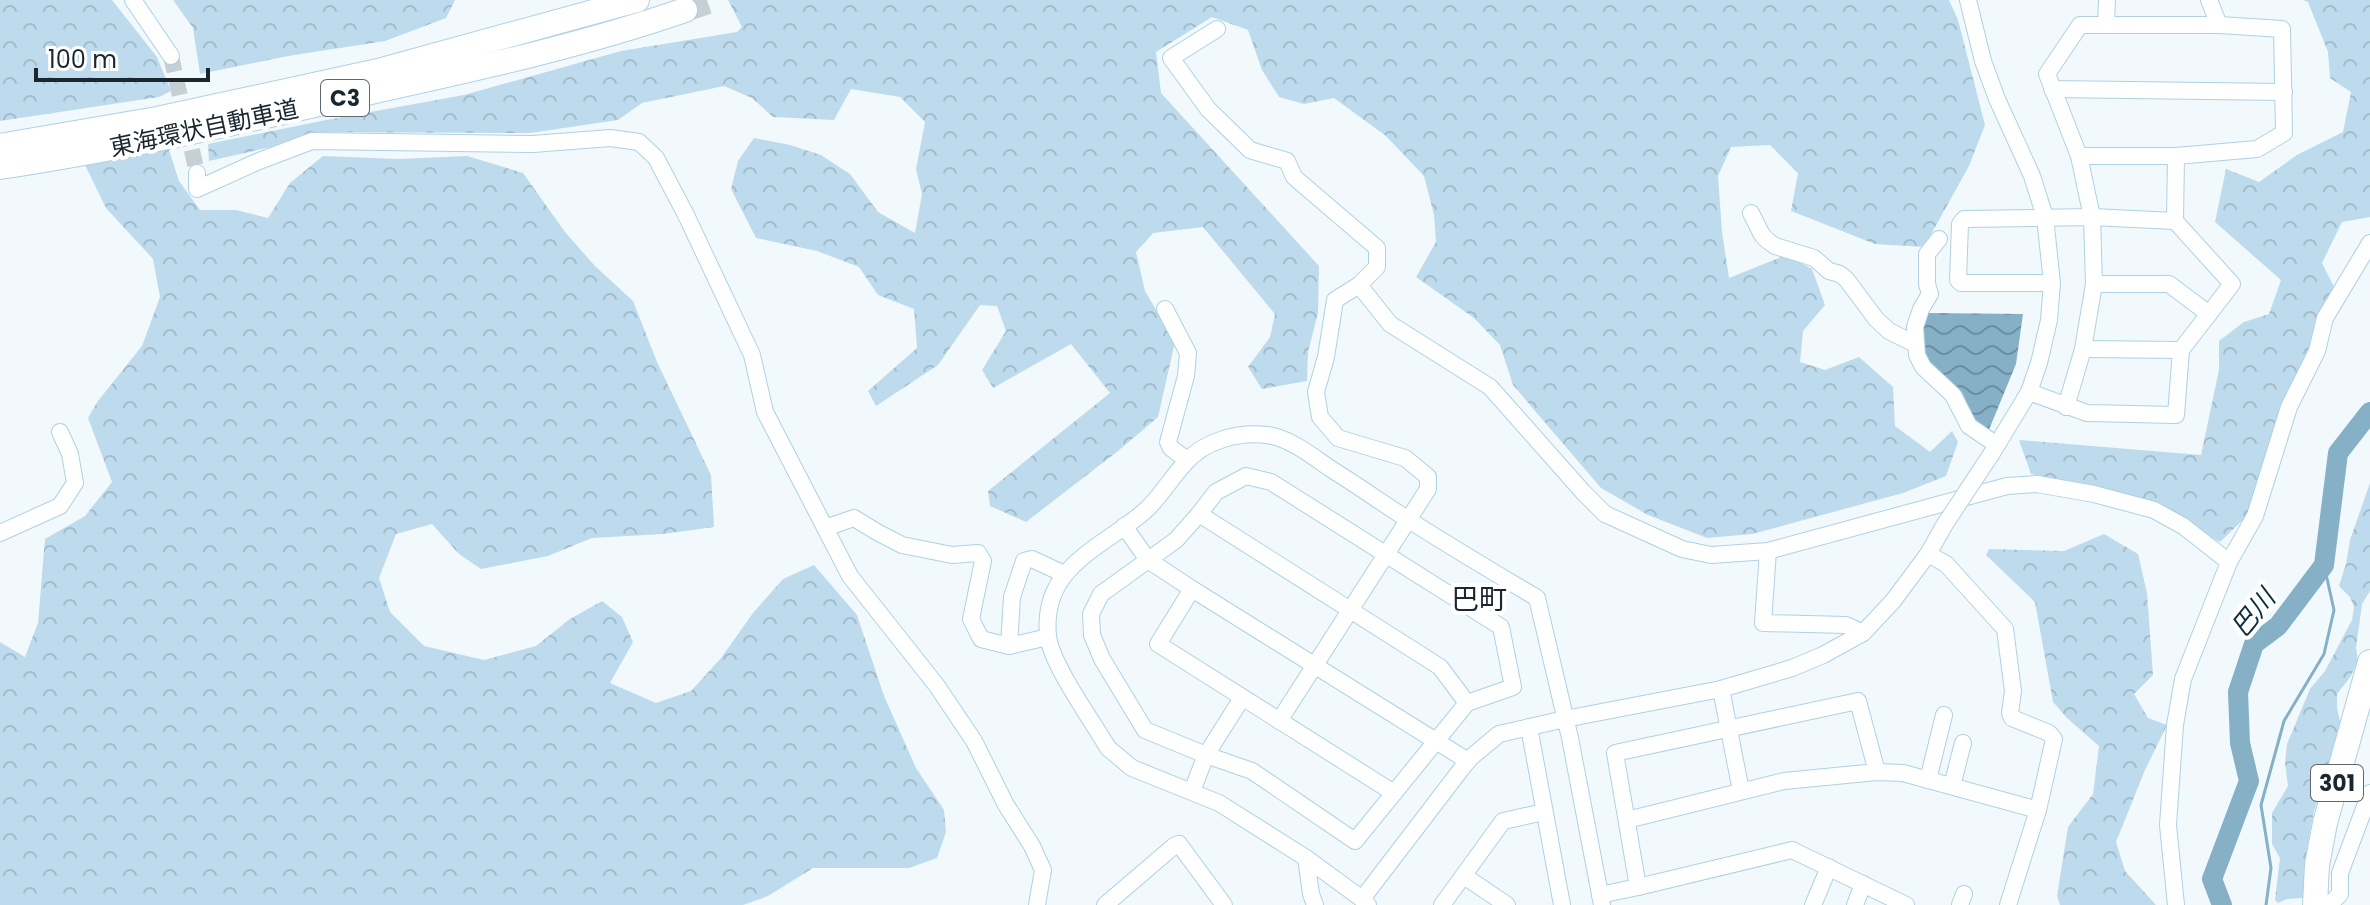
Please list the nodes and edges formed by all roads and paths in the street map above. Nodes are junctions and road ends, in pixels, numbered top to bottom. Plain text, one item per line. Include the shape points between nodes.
1 (133, 0) edge
2 (637, 0) edge
3 (1968, 0) edge
4 (2107, 0) edge
5 (2209, 0) edge
6 (685, 10) tunnel mouth
7 (2106, 24) junction
8 (2219, 25) junction
9 (1217, 29) dead end
10 (171, 56) tunnel mouth
11 (2052, 89) junction
12 (2284, 92) junction
13 (0, 146) edge
14 (2079, 156) junction
15 (2176, 156) junction
16 (0, 167) edge
17 (197, 173) dead end
18 (1751, 213) dead end
19 (2045, 217) junction
20 (2092, 217) junction
21 (2175, 221) junction
22 (1939, 239) dead end
23 (2370, 243) edge
24 (2052, 283) junction
25 (2094, 284) junction
26 (1359, 285) junction
27 (1165, 309) dead end
28 (2209, 314) junction
29 (1915, 344) junction
30 (2083, 349) junction
31 (2181, 350) junction
32 (2029, 392) junction
33 (2066, 407) junction
34 (60, 432) dead end
35 (1994, 449) junction
36 (1187, 460) junction
37 (1199, 514) junction
38 (1407, 519) junction
39 (1124, 526) junction
40 (825, 528) junction
41 (0, 533) edge
42 (1768, 551) junction
43 (1928, 554) junction
44 (1384, 555) junction
45 (1148, 560) junction
46 (2229, 562) junction
47 (1064, 574) junction
48 (1192, 589) junction
49 (1350, 609) junction
50 (1863, 633) junction
51 (1048, 637) junction
52 (1009, 646) junction
53 (2370, 662) edge
54 (1314, 665) junction
55 (1721, 689) junction
56 (1242, 698) junction
57 (1467, 703) junction
58 (1944, 715) dead end
59 (1565, 719) junction
60 (1279, 721) junction
61 (1529, 727) junction
62 (1729, 730) junction
63 (1435, 741) junction
64 (1963, 743) dead end
65 (1206, 755) junction
66 (1468, 761) junction
67 (1877, 772) junction
68 (1928, 780) junction
69 (1952, 786) junction
70 (1192, 791) junction
71 (1741, 791) junction
72 (1394, 793) junction
73 (2370, 793) edge
74 (2038, 810) junction
75 (1544, 812) junction
76 (1627, 820) junction
77 (1306, 858) junction
78 (1829, 867) junction
79 (1464, 876) junction
80 (1863, 884) junction
81 (1638, 887) junction
82 (1601, 900) edge
83 (1365, 902) edge
84 (1037, 905) edge
85 (1105, 905) edge
86 (1224, 905) edge
87 (1315, 905) edge
88 (1442, 905) edge
89 (1507, 905) edge
90 (1561, 905) edge
91 (1813, 905) edge
92 (1855, 905) edge
93 (1906, 905) edge
94 (2008, 905) edge
95 (2176, 905) edge
96 (2315, 905) edge
97 (2329, 905) edge

1 - 10 street
2 - 13 highway, 東海環状自動車道 / C3 via 335,81
3 - 19 street via 1983,61
4 - 7 street
5 - 8 street
6 - 16 highway, 東海環状自動車道 / C3 via 363,94
7 - 8 street
7 - 11 street via 2080,25 2047,74
8 - 12 street via 2282,29
9 - 26 street via 1171,58 1208,109 1250,150 1287,161 1294,177 1377,248 1377,267
11 - 12 street
11 - 14 street
12 - 15 street via 2284,133 2257,149
14 - 15 street
14 - 20 street
15 - 21 street
17 - 40 street via 197,189 312,141 639,142 656,158 686,215 752,355 765,412
18 - 29 street via 1768,241 1840,274 1876,319
19 - 20 street
19 - 24 street
19 - 24 street via 1964,219 1958,280
20 - 21 street
20 - 25 street
21 - 28 street via 2232,284
22 - 29 street via 1927,254 1930,294 1915,327
23 - 46 street via 2325,318 2317,351 2289,407 2255,516
24 - 32 street via 2049,320
25 - 28 street via 2169,284
25 - 30 street
26 - 38 street via 1335,300 1316,392 1320,417 1338,438 1405,458 1428,477 1428,489
26 - 42 street via 1390,324 1490,387 1605,514 1682,549 1711,555
27 - 36 street via 1188,353 1168,442
28 - 31 street
29 - 35 street via 1923,367 1953,395 1969,426
30 - 31 street
30 - 33 street
31 - 33 street via 2176,415 2087,413
32 - 33 street
32 - 35 street
34 - 41 street via 75,483 60,506
35 - 43 street, bridge
36 - 38 street via 1214,441 1271,435 1300,448
36 - 39 street via 1146,509
37 - 44 street via 1216,492 1246,476 1271,482
37 - 45 street
37 - 49 street
38 - 44 street
38 - 59 street via 1537,598
39 - 45 street
39 - 47 street
40 - 52 street via 854,518 902,545 952,555 978,553 983,561 973,623 981,639
40 - 84 street via 850,576 974,741 1043,870
42 - 46 street via 2007,486 2037,484 2154,510
42 - 50 street via 1763,623 1846,625
43 - 50 street
43 - 74 street via 1946,564 2005,629 2012,718 2054,739
44 - 49 street
44 - 57 street via 1501,627 1513,687
45 - 48 street
45 - 65 street via 1101,594 1091,614 1092,635 1145,730
46 - 95 street via 2183,679 2175,725 2168,825
47 - 51 street via 1052,599
47 - 52 street via 1032,559 1024,561 1012,597
48 - 54 street
48 - 56 street via 1158,644
49 - 54 street
49 - 57 street via 1440,667
50 - 55 street via 1792,668
51 - 52 street
51 - 70 street via 1056,661 1108,748 1132,768
53 - 96 highway, 301 via 2325,823
54 - 60 street
54 - 63 street
55 - 59 street
55 - 62 street
56 - 60 street
56 - 65 street
57 - 63 street
58 - 68 street
59 - 61 street
59 - 82 street
60 - 72 street
61 - 66 street via 1499,734
61 - 75 street
62 - 67 street via 1858,701
62 - 71 street
62 - 76 street via 1615,753
63 - 66 street
63 - 72 street
64 - 69 street
65 - 70 street
65 - 72 street via 1252,771 1355,841
66 - 83 street
67 - 68 street
67 - 71 street
68 - 69 street
69 - 74 street
70 - 77 street
71 - 76 street
73 - 97 street via 2340,873 2340,894
74 - 94 street
75 - 79 street via 1503,821
75 - 90 street
76 - 81 street
77 - 83 street
77 - 87 street
78 - 80 street
78 - 81 street via 1792,850
78 - 91 street
79 - 88 street
79 - 89 street
80 - 92 street
80 - 93 street
81 - 82 street
85 - 86 street via 1179,844

